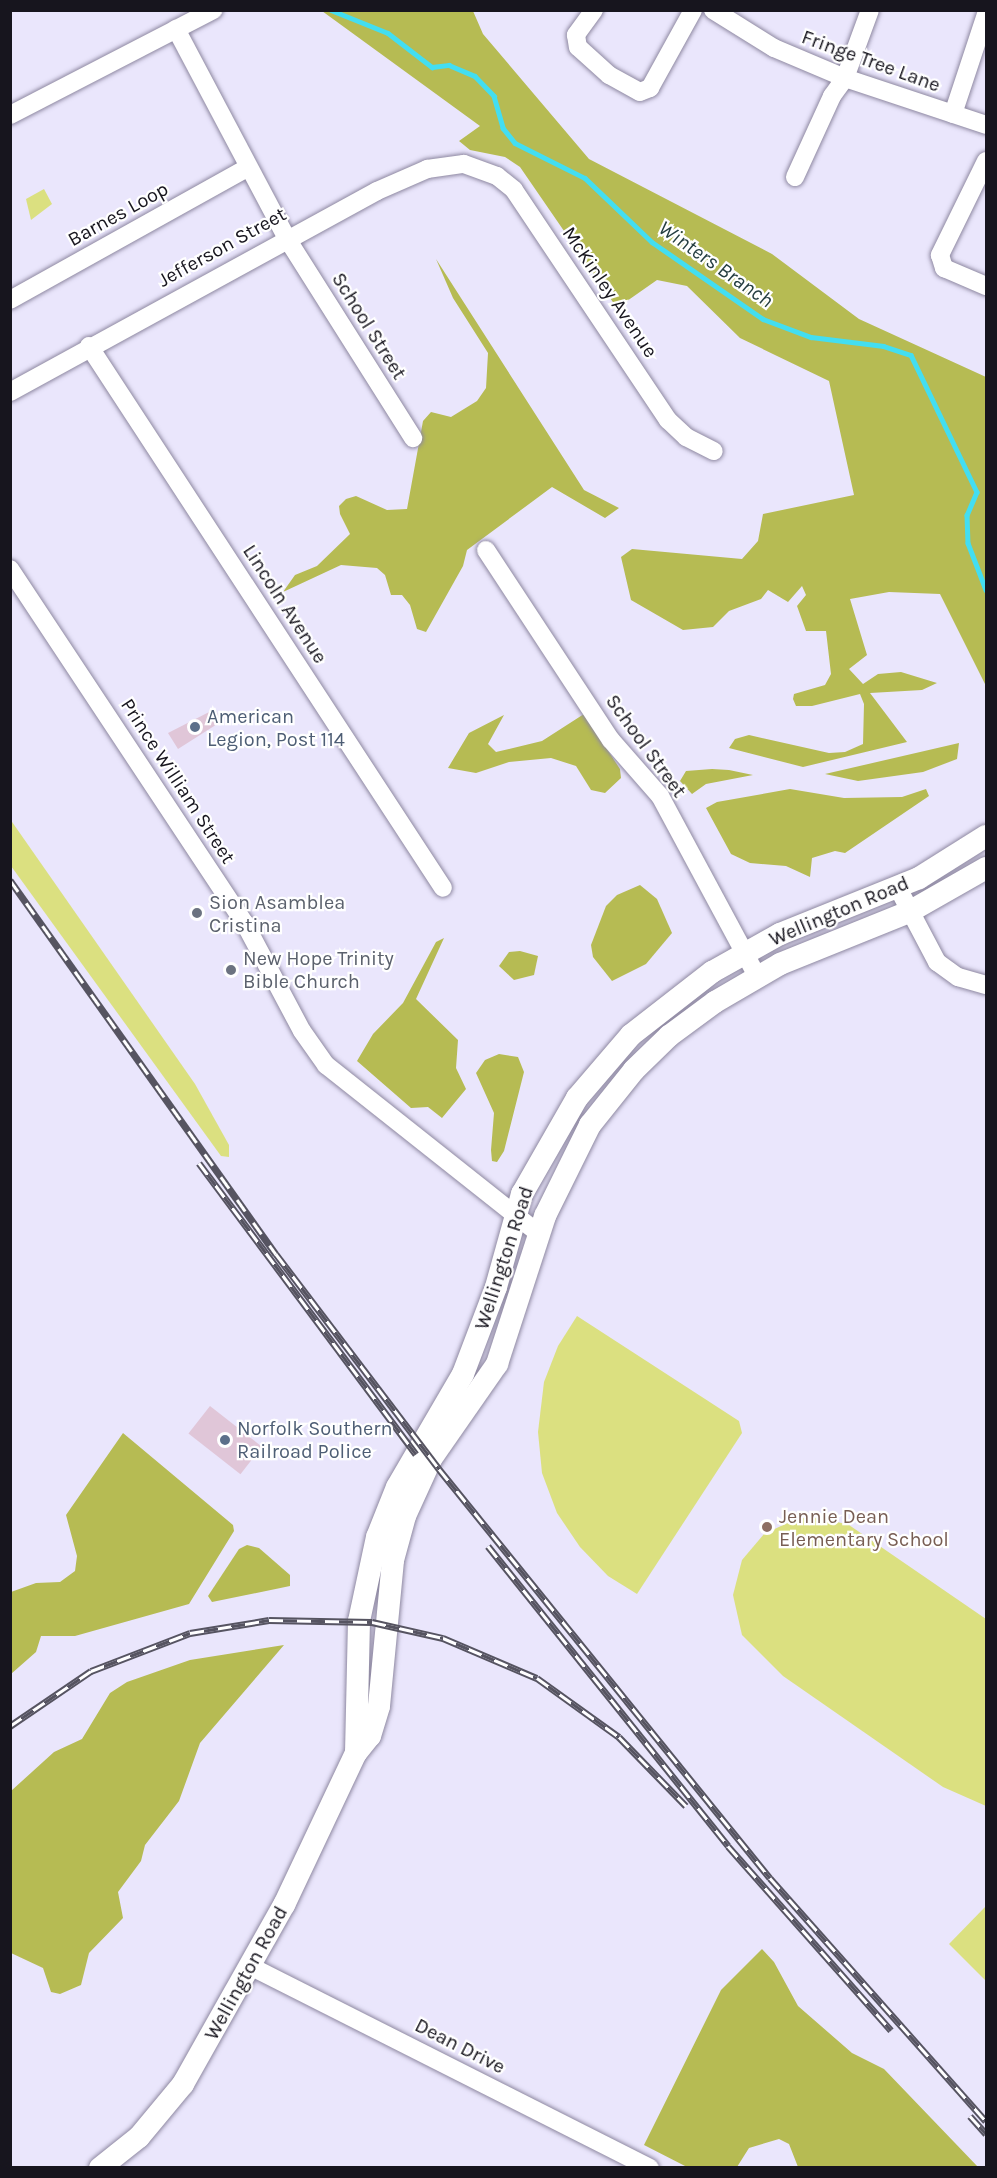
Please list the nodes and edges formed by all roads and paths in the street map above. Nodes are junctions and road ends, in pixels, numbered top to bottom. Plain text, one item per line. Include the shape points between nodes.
1 (213, 10) edge
2 (594, 10) edge
3 (693, 10) edge
4 (713, 10) edge
5 (870, 10) edge
6 (987, 14) edge
7 (176, 29) junction
8 (845, 78) junction
9 (952, 114) junction
10 (10, 115) edge
11 (987, 125) edge
12 (987, 161) edge
13 (465, 164) joint
14 (247, 168) junction
15 (795, 177) dead end
16 (286, 237) junction
17 (987, 286) edge
18 (10, 300) edge
19 (89, 346) junction
20 (10, 392) edge
21 (413, 438) dead end
22 (714, 451) dead end
23 (486, 550) dead end
24 (10, 569) edge
25 (987, 836) edge
26 (987, 868) edge
27 (443, 888) dead end
28 (898, 888) junction
29 (909, 912) junction
30 (744, 952) junction
31 (757, 976) junction
32 (987, 985) edge
33 (516, 1213) junction
34 (539, 1234) junction
35 (356, 1753) junction
36 (250, 1966) junction
37 (100, 2168) edge
38 (650, 2168) edge

1 - 7 street
2 - 3 street via 576,35 578,47 609,75 640,92 650,88
4 - 8 street, Fringe Tree Lane via 774,48
5 - 8 street
6 - 9 street
7 - 10 street
7 - 14 street
8 - 9 street, Fringe Tree Lane
8 - 15 street via 832,96
9 - 11 street, Fringe Tree Lane
12 - 17 street via 940,255 948,271
13 - 16 street, Jefferson Street via 408,176
13 - 22 street, McKinley Avenue via 497,176 514,190 668,420 686,437
14 - 16 street
14 - 18 street, Barnes Loop
16 - 19 street, Jefferson Street
16 - 21 street, School Street
19 - 20 street, Jefferson Street
19 - 27 street, Lincoln Avenue
23 - 30 street, School Street via 616,747 660,796
24 - 33 street, Prince William Street via 250,932 314,1050 359,1095
25 - 28 main road, Wellington Road
26 - 29 main road, Wellington Road
28 - 29 street
28 - 30 main road, Wellington Road
29 - 31 main road, Wellington Road
29 - 32 street via 937,962 958,977
30 - 31 street, School Street
30 - 33 main road, Wellington Road via 685,989 594,1075 556,1130
31 - 34 main road, Wellington Road via 669,1036 634,1070 590,1125 554,1194
33 - 34 street, Prince William Street
33 - 35 main road, Wellington Road via 480,1335 444,1409 392,1497 377,1537 359,1621
34 - 35 main road, Wellington Road via 496,1364 426,1467 397,1537 379,1706 370,1736
35 - 36 main road, Wellington Road via 329,1816
36 - 37 main road, Wellington Road via 183,2084 139,2137
36 - 38 street, Dean Drive

